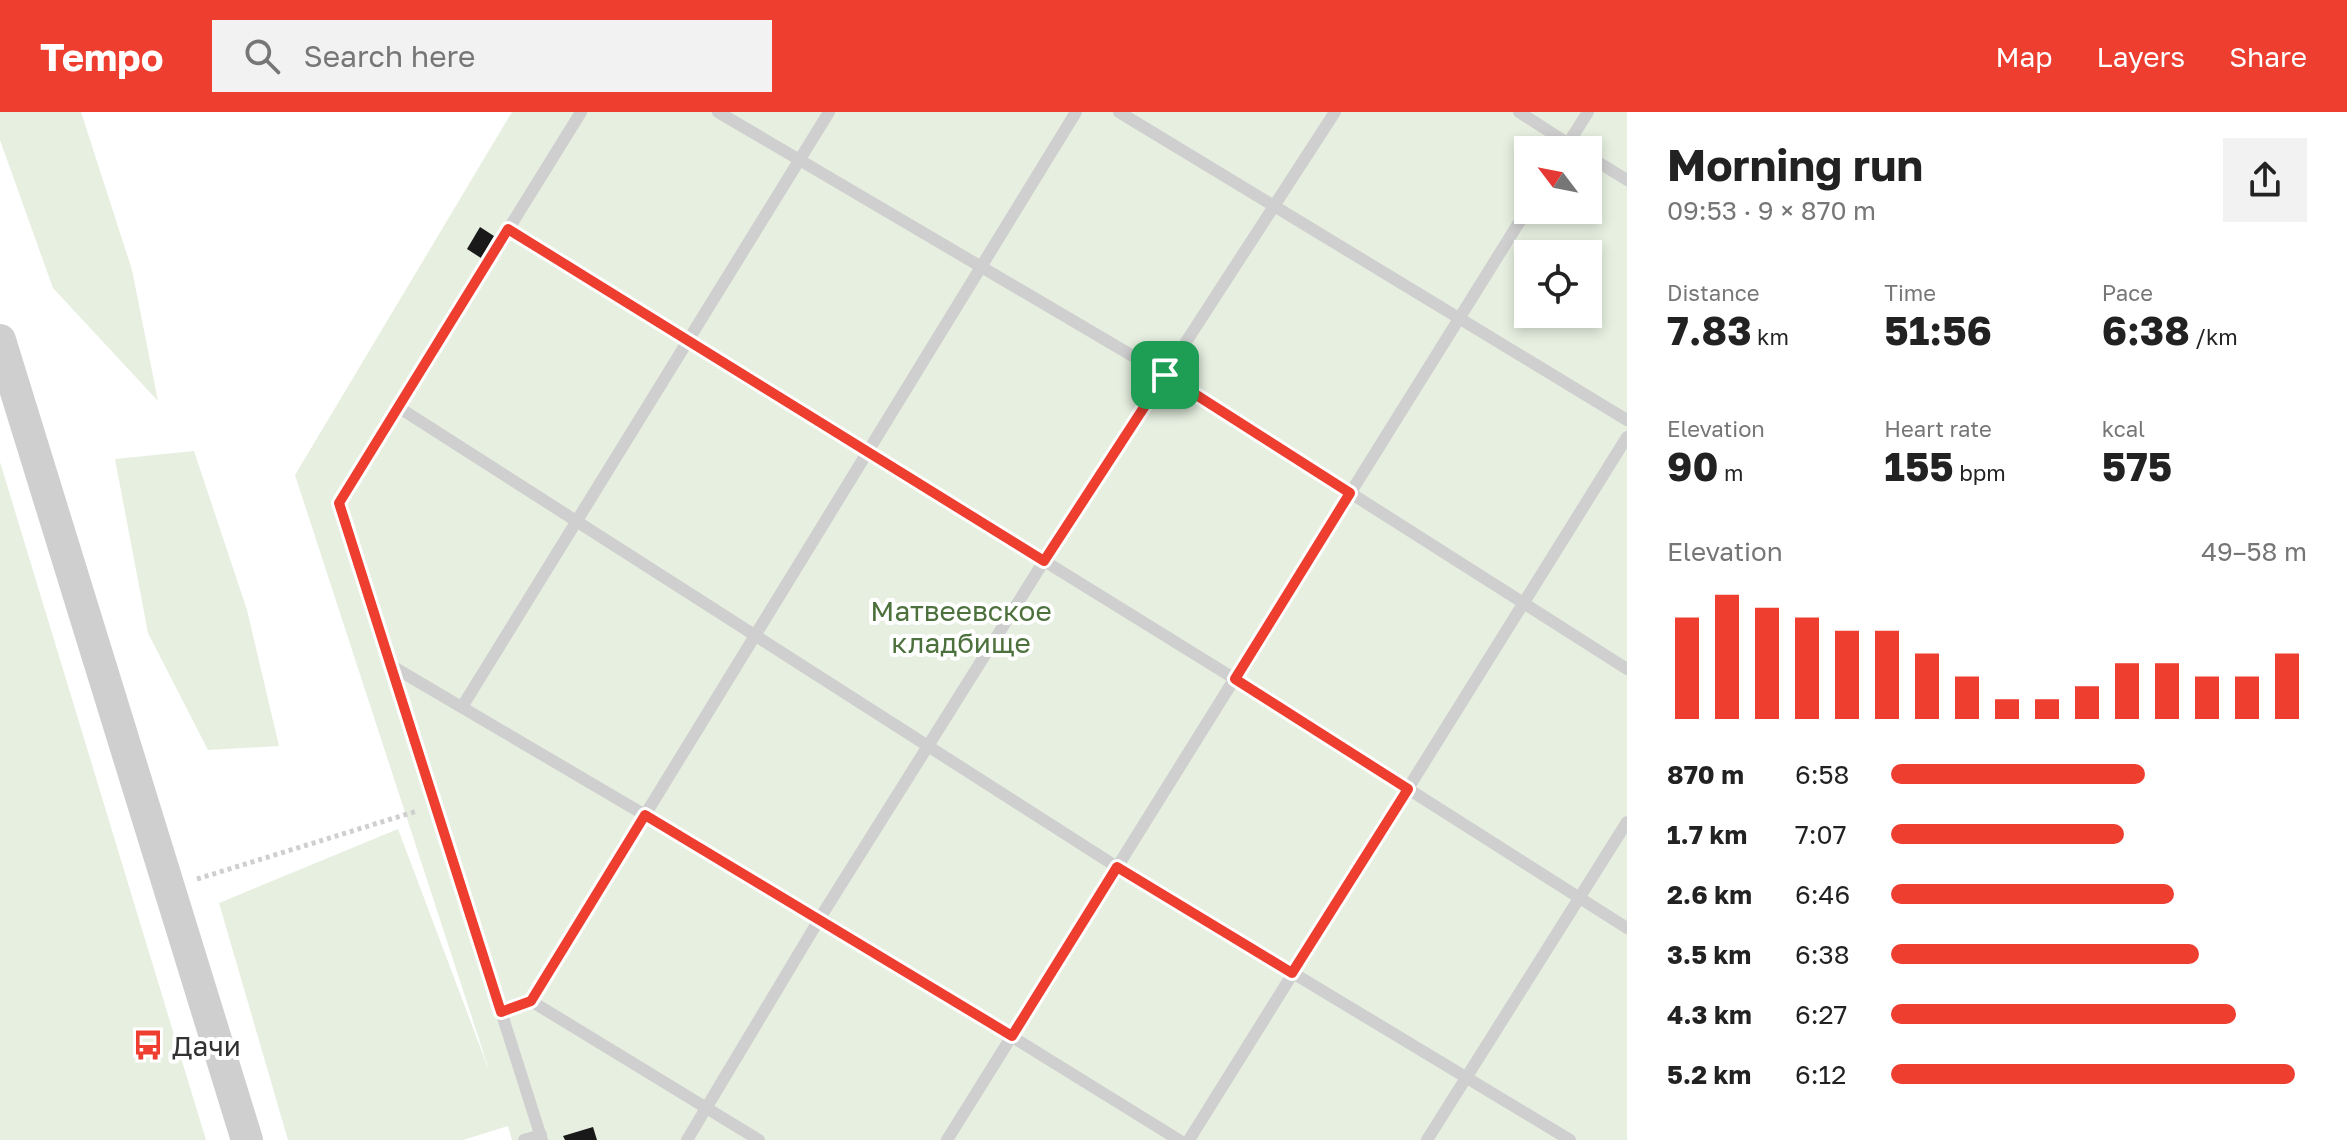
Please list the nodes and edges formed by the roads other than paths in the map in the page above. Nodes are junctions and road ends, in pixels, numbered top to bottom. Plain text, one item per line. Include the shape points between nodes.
1 (581, 112) edge
2 (718, 112) edge
3 (829, 112) edge
4 (1076, 112) edge
5 (1119, 112) edge
6 (1335, 112) edge
7 (1519, 112) edge
8 (1588, 112) edge
9 (1553, 136) edge
10 (1576, 136) edge
11 (799, 159) junction
12 (1602, 165) edge
13 (1627, 180) edge
14 (1274, 206) junction
15 (1518, 224) edge
16 (508, 229) junction
17 (982, 265) junction
18 (1459, 319) junction
19 (0, 340) edge
20 (688, 340) junction
21 (1165, 375) junction
22 (398, 407) junction
23 (1627, 420) edge
24 (1627, 437) edge
25 (868, 451) junction
26 (1350, 493) junction
27 (578, 523) junction
28 (1044, 561) junction
29 (1523, 602) junction
30 (755, 636) junction
31 (390, 665) junction
32 (1627, 669) edge
33 (1235, 679) junction
34 (462, 707) junction
35 (927, 746) junction
36 (1408, 789) junction
37 (645, 815) junction
38 (1627, 822) edge
39 (1117, 867) junction
40 (1579, 897) junction
41 (820, 918) junction
42 (1627, 928) edge
43 (1292, 973) junction
44 (531, 1001) junction
45 (501, 1012) junction
46 (1012, 1036) junction
47 (1466, 1078) junction
48 (707, 1108) junction
49 (542, 1137) edge
50 (247, 1140) edge
51 (524, 1140) edge
52 (687, 1140) edge
53 (759, 1140) edge
54 (947, 1140) edge
55 (1179, 1140) edge
56 (1189, 1140) edge
57 (1427, 1140) edge
58 (1570, 1140) edge

1 - 16 lane
2 - 11 lane
3 - 11 lane
4 - 17 lane
5 - 14 lane
6 - 14 lane
7 - 9 lane
8 - 10 lane
11 - 17 lane
11 - 20 lane
12 - 13 lane
14 - 18 lane
14 - 21 lane
15 - 18 lane
16 - 20 lane
16 - 22 lane
17 - 21 lane
17 - 25 lane
18 - 23 lane
18 - 26 lane
19 - 50 street
20 - 25 lane
20 - 27 lane
21 - 26 lane
21 - 28 lane
22 - 27 lane
22 - 31 lane via 339,503
24 - 29 lane
25 - 28 lane
25 - 30 lane
26 - 29 lane
26 - 33 lane
27 - 30 lane
27 - 34 lane
28 - 33 lane
28 - 35 lane
29 - 32 lane
29 - 36 lane
30 - 35 lane
30 - 37 lane
31 - 34 lane
31 - 45 lane
33 - 36 lane
33 - 39 lane
34 - 37 lane
35 - 39 lane
35 - 41 lane
36 - 40 lane
36 - 43 lane
37 - 41 lane
37 - 44 lane
38 - 40 lane
39 - 43 lane
39 - 46 lane
40 - 42 lane
40 - 47 lane
41 - 46 lane
41 - 48 lane
43 - 47 lane
43 - 56 lane
44 - 45 lane
44 - 48 lane
45 - 49 lane
46 - 54 lane
46 - 55 lane
47 - 57 lane
47 - 58 lane
48 - 52 lane
48 - 53 lane
49 - 51 lane

